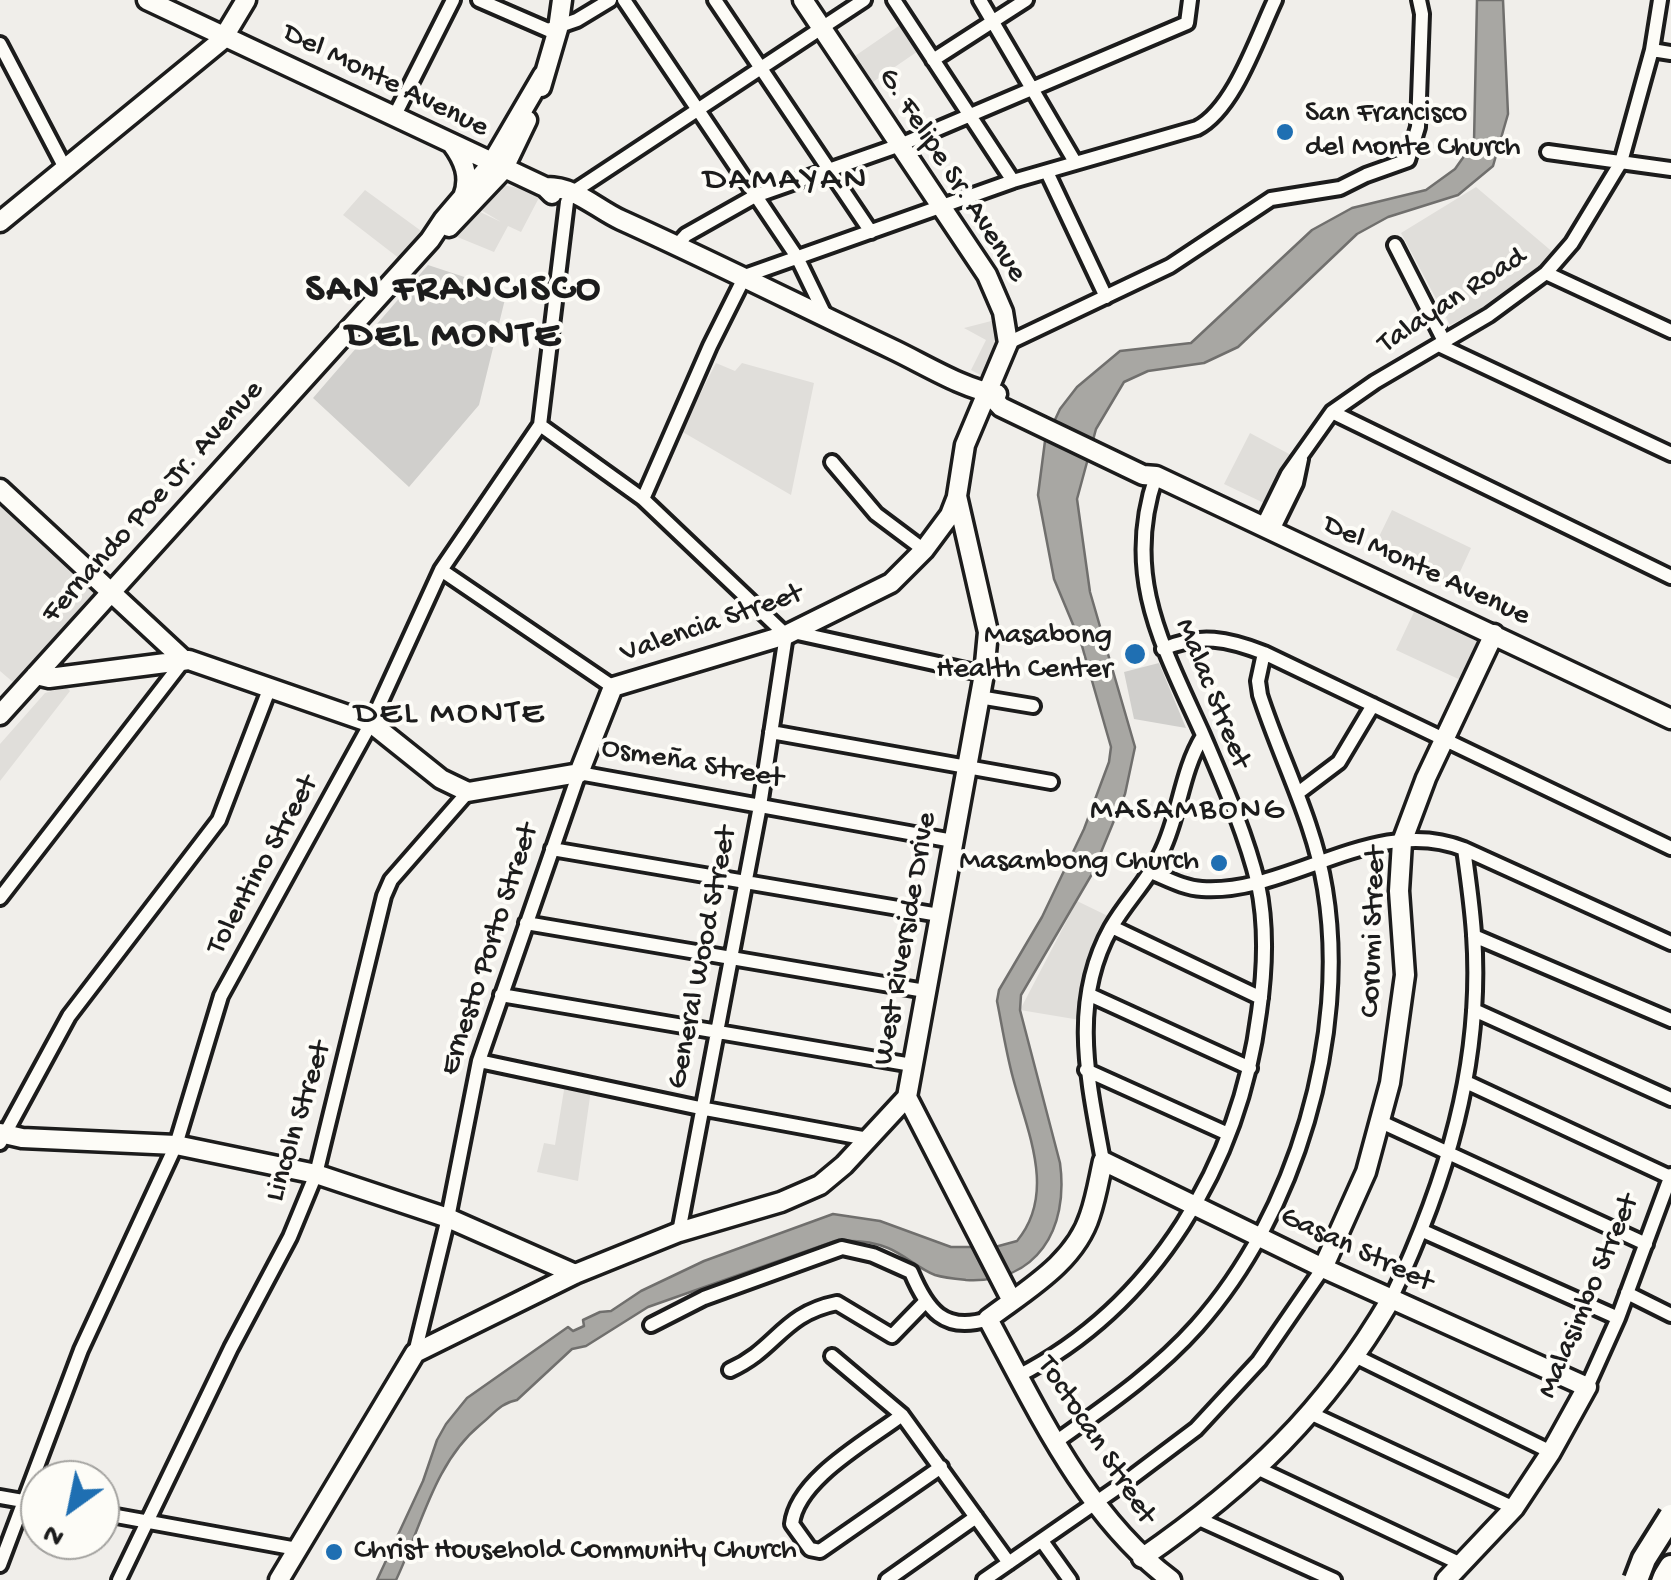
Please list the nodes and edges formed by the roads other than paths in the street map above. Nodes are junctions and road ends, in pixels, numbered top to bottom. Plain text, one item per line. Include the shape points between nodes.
1 (147, 0) edge
2 (246, 0) edge
3 (453, 0) edge
4 (479, 0) edge
5 (562, 0) edge
6 (610, 0) edge
7 (624, 0) edge
8 (716, 0) edge
9 (803, 0) edge
10 (864, 0) edge
11 (894, 0) edge
12 (980, 0) edge
13 (1026, 0) edge
14 (1190, 0) edge
15 (1275, 0) edge
16 (1419, 0) edge
17 (1660, 0) edge
18 (994, 21) junction
19 (822, 28) junction
20 (558, 29) junction
21 (226, 36) junction
22 (0, 44) edge
23 (1652, 50) junction
24 (1671, 53) edge
25 (934, 60) junction
26 (761, 68) junction
27 (6, 75) edge
28 (1032, 88) junction
29 (698, 110) junction
30 (970, 115) junction
31 (394, 116) junction
32 (517, 128) junction
33 (451, 144) junction
34 (900, 146) junction
35 (1548, 152) dead end
36 (1075, 162) junction
37 (1621, 162) junction
38 (497, 167) junction
39 (66, 168) junction
40 (1671, 169) edge
41 (829, 170) junction
42 (1047, 172) junction
43 (1013, 182) junction
44 (545, 187) junction
45 (464, 196) junction
46 (755, 196) junction
47 (570, 197) junction
48 (941, 206) junction
49 (0, 222) edge
50 (871, 232) junction
51 (430, 240) junction
52 (677, 245) junction
53 (1395, 245) dead end
54 (797, 258) junction
55 (1546, 273) junction
56 (745, 276) junction
57 (1106, 297) junction
58 (826, 318) junction
59 (1671, 331) edge
60 (1008, 343) junction
61 (1443, 344) junction
62 (988, 393) junction
63 (1332, 412) junction
64 (540, 425) junction
65 (1671, 454) edge
66 (832, 462) dead end
67 (1156, 476) junction
68 (0, 489) edge
69 (957, 496) junction
70 (643, 499) junction
71 (1268, 527) junction
72 (924, 550) junction
73 (441, 570) junction
74 (1671, 577) edge
75 (112, 592) junction
76 (790, 633) junction
77 (1494, 634) junction
78 (1163, 649) junction
79 (1264, 653) junction
80 (184, 660) junction
81 (984, 674) junction
82 (36, 675) junction
83 (270, 687) junction
84 (613, 687) junction
85 (979, 698) junction
86 (1373, 705) junction
87 (1033, 706) dead end
88 (0, 715) edge
89 (1671, 718) edge
90 (371, 723) junction
91 (770, 732) junction
92 (1203, 736) junction
93 (1444, 740) junction
94 (967, 767) junction
95 (580, 773) junction
96 (1051, 782) dead end
97 (468, 792) junction
98 (1298, 793) junction
99 (760, 806) junction
100 (953, 840) junction
101 (1402, 842) junction
102 (1671, 848) edge
103 (552, 849) junction
104 (1464, 849) junction
105 (1319, 860) junction
106 (1151, 872) junction
107 (744, 882) junction
108 (1258, 883) junction
109 (0, 898) edge
110 (939, 916) junction
111 (526, 923) junction
112 (1112, 926) junction
113 (1474, 936) junction
114 (1671, 943) edge
115 (729, 958) junction
116 (925, 991) junction
117 (502, 995) junction
118 (1090, 996) junction
119 (1261, 998) junction
120 (1474, 1010) junction
121 (1671, 1020) edge
122 (716, 1032) junction
123 (479, 1061) junction
124 (912, 1065) junction
125 (1250, 1068) junction
126 (1086, 1070) junction
127 (1466, 1082) junction
128 (906, 1097) junction
129 (1671, 1099) edge
130 (700, 1108) junction
131 (1381, 1122) junction
132 (1228, 1134) junction
133 (2, 1137) edge
134 (868, 1139) junction
135 (176, 1145) junction
136 (1450, 1153) junction
137 (1103, 1161) junction
138 (316, 1174) junction
139 (1671, 1176) edge
140 (1196, 1206) junction
141 (448, 1218) junction
142 (1423, 1231) junction
143 (679, 1232) junction
144 (1258, 1236) junction
145 (1646, 1244) junction
146 (1323, 1268) junction
147 (575, 1274) junction
148 (1627, 1293) junction
149 (1391, 1299) junction
150 (1012, 1301) junction
151 (924, 1303) junction
152 (1671, 1315) edge
153 (1618, 1318) junction
154 (988, 1320) junction
155 (651, 1326) dead end
156 (415, 1354) junction
157 (832, 1356) dead end
158 (1356, 1356) junction
159 (730, 1370) dead end
160 (1018, 1376) junction
161 (1587, 1387) junction
162 (1312, 1414) junction
163 (902, 1415) junction
164 (1057, 1442) junction
165 (1551, 1452) junction
166 (40, 1460) edge
167 (941, 1466) junction
168 (1259, 1469) junction
169 (1095, 1502) junction
170 (1514, 1508) junction
171 (20, 1512) edge
172 (120, 1516) edge
173 (1671, 1516) edge
174 (976, 1517) junction
175 (1199, 1519) junction
176 (147, 1520) junction
177 (1042, 1540) junction
178 (297, 1549) junction
179 (1142, 1558) junction
180 (1008, 1563) junction
181 (0, 1564) edge
182 (1462, 1564) junction
183 (1671, 1568) edge
184 (992, 1578) edge
185 (120, 1580) edge
186 (279, 1580) edge
187 (887, 1580) edge
188 (1070, 1580) edge
189 (1172, 1580) edge
190 (1334, 1580) edge
191 (1446, 1580) edge
192 (1636, 1580) edge
193 (1663, 1580) edge

1 - 21 street, Del Monte Avenue
2 - 21 street
3 - 31 street
4 - 20 street via 538,28
5 - 20 street, Fernando Poe Jr. Avenue
6 - 20 street
7 - 29 street
8 - 26 street
9 - 19 street, G. Felipe Sr. Avenue
10 - 19 street
11 - 25 street
12 - 18 street
13 - 18 street
14 - 28 street via 1189,19
15 - 36 street via 1213,120
16 - 57 street via 1418,128 1408,160 1340,188 1271,200 1170,266
17 - 23 street, Talayan Road
18 - 25 street
18 - 28 street
19 - 26 street
19 - 34 street, G. Felipe Sr. Avenue
20 - 32 street, Fernando Poe Jr. Avenue
21 - 31 street, Del Monte Avenue
21 - 39 street
22 - 27 street
23 - 24 street
23 - 37 street, Talayan Road
25 - 30 street
26 - 29 street
26 - 41 street
27 - 39 street
28 - 30 street
28 - 36 street
29 - 46 street
29 - 47 street
30 - 34 street
30 - 43 street
31 - 33 street, Del Monte Avenue
32 - 33 street via 487,142
32 - 38 street, Fernando Poe Jr. Avenue
32 - 44 street via 526,169
33 - 38 street, Del Monte Avenue
33 - 45 street via 465,168
34 - 41 street
34 - 48 street, G. Felipe Sr. Avenue
35 - 37 street
36 - 42 street
37 - 40 street
37 - 55 street, Talayan Road
38 - 44 street, Del Monte Avenue
38 - 45 street, Fernando Poe Jr. Avenue
38 - 51 street, Fernando Poe Jr. Avenue via 460,218
39 - 49 street
41 - 46 street
41 - 50 street
42 - 43 street
42 - 57 street
43 - 48 street
44 - 47 street, Del Monte Avenue
45 - 51 street, Fernando Poe Jr. Avenue
46 - 52 street
46 - 54 street
47 - 52 street, Del Monte Avenue
47 - 64 street, Tolentino Street
48 - 50 street
48 - 60 street, G. Felipe Sr. Avenue via 995,288
50 - 54 street
51 - 75 street, Fernando Poe Jr. Avenue
52 - 56 street, Del Monte Avenue
53 - 61 street
54 - 56 street
54 - 58 street
55 - 59 street
55 - 61 street, Talayan Road
56 - 58 street, Del Monte Avenue
56 - 70 street
57 - 60 street
58 - 62 street, Del Monte Avenue
60 - 62 street
61 - 63 street, Talayan Road
61 - 65 street
62 - 67 street, Del Monte Avenue via 1148,466
62 - 69 street, West Riverside Drive via 964,445
63 - 71 street, Talayan Road via 1288,474
63 - 74 street
64 - 70 street
64 - 73 street, Tolentino Street
66 - 72 street via 876,514
67 - 71 street, Del Monte Avenue
67 - 78 street, Malac Street via 1142,570
68 - 75 street
69 - 72 street, Valencia Street
69 - 81 street, West Riverside Drive via 988,632
70 - 76 street
71 - 77 street, Del Monte Avenue
72 - 76 street, Valencia Street via 891,582
73 - 84 street
73 - 90 street, Tolentino Street
75 - 80 street
75 - 82 street, Fernando Poe Jr. Avenue
76 - 81 street
76 - 84 street, Valencia Street
76 - 91 street, General Wood Street
77 - 89 street, Del Monte Avenue
77 - 93 street, Corumi Street
78 - 79 street via 1218,638
78 - 92 street, Malac Street
79 - 86 street
79 - 98 street via 1260,696
80 - 82 street
80 - 83 street
80 - 109 street
81 - 85 street, West Riverside Drive
82 - 88 street, Fernando Poe Jr. Avenue
83 - 90 street
83 - 133 street via 219,820 69,1016
84 - 95 street, Ernesto Porto Street
85 - 87 street
85 - 94 street, West Riverside Drive
86 - 93 street
86 - 98 street via 1339,762
90 - 97 street via 441,779
90 - 135 street, Tolentino Street via 221,996
91 - 94 street
91 - 99 street, General Wood Street
92 - 106 street
92 - 108 street, Malac Street
93 - 101 street, Corumi Street
93 - 102 street
94 - 96 street
94 - 100 street, West Riverside Drive
95 - 97 street, Osmeña Street
95 - 99 street, Osmeña Street
95 - 103 street, Ernesto Porto Street
97 - 138 street, Lincoln Street via 404,862 384,896
98 - 105 street
99 - 100 street, Osmeña Street
99 - 107 street, General Wood Street
100 - 110 street, West Riverside Drive
101 - 104 street via 1439,841
101 - 105 street
101 - 131 street, Corumi Street via 1405,975
103 - 107 street
103 - 111 street, Ernesto Porto Street
104 - 113 street
104 - 114 street
105 - 108 street
105 - 144 street via 1332,972 1324,1053 1302,1134
106 - 108 street via 1198,889
106 - 112 street
107 - 110 street
107 - 115 street, General Wood Street
108 - 119 street, Malac Street
110 - 116 street, West Riverside Drive
111 - 115 street
111 - 117 street, Ernesto Porto Street
112 - 118 street
112 - 119 street
113 - 120 street
113 - 121 street
115 - 116 street
115 - 122 street, General Wood Street
116 - 124 street, West Riverside Drive
117 - 122 street
117 - 123 street, Ernesto Porto Street
118 - 125 street
118 - 126 street
119 - 125 street, Malac Street
120 - 127 street
120 - 129 street
122 - 124 street
122 - 130 street, General Wood Street
123 - 130 street
123 - 141 street, Ernesto Porto Street
124 - 128 street, West Riverside Drive
125 - 132 street, Malac Street
126 - 132 street
126 - 137 street
127 - 136 street
127 - 139 street
128 - 134 street, West Riverside Drive
128 - 150 street
130 - 134 street
130 - 143 street, General Wood Street
131 - 136 street
131 - 146 street, Corumi Street
132 - 140 street, Malac Street
133 - 135 street
134 - 143 street, West Riverside Drive via 820,1185
135 - 138 street
135 - 166 street, Tolentino Street via 81,1350
136 - 142 street
136 - 145 street
137 - 140 street, Gasan Street
137 - 150 street via 1078,1242
138 - 141 street
138 - 176 street, Lincoln Street
139 - 145 street, Malasimbo Street
140 - 144 street, Gasan Street
140 - 160 street, Malac Street via 1127,1297 1070,1346
141 - 147 street
141 - 156 street, Ernesto Porto Street
142 - 149 street
142 - 153 street
143 - 147 street, West Riverside Drive
144 - 146 street, Gasan Street
144 - 164 street via 1221,1296 1169,1356
145 - 148 street, Malasimbo Street
146 - 149 street, Gasan Street
146 - 169 street, Corumi Street via 1228,1398 1166,1453
147 - 156 street, West Riverside Drive
148 - 152 street
148 - 153 street, Malasimbo Street
149 - 158 street
149 - 161 street, Gasan Street
150 - 154 street
151 - 154 street via 956,1325
151 - 155 street via 910,1272 842,1248 704,1298
151 - 159 street via 889,1336 837,1303 818,1308
153 - 161 street, Malasimbo Street
154 - 160 street, Toctocan Street
156 - 178 street
157 - 163 street
158 - 162 street
158 - 165 street
160 - 164 street, Toctocan Street
161 - 165 street, Malasimbo Street
162 - 168 street
162 - 170 street
163 - 167 street
163 - 167 street via 808,1486 792,1524 810,1549 820,1551
164 - 169 street, Toctocan Street
165 - 170 street, Malasimbo Street
167 - 174 street
168 - 175 street
168 - 182 street
169 - 177 street, Corumi Street
169 - 179 street, Toctocan Street
170 - 182 street, Malasimbo Street
171 - 181 street, Tolentino Street
172 - 176 street
173 - 192 highway, bridge
174 - 180 street
174 - 187 street
175 - 179 street
175 - 190 street
176 - 178 street
176 - 185 street, Lincoln Street
177 - 180 street, Corumi Street
177 - 188 street
178 - 186 street
179 - 189 street, Toctocan Street
180 - 184 street, Corumi Street
182 - 191 street, Malasimbo Street
183 - 193 highway

